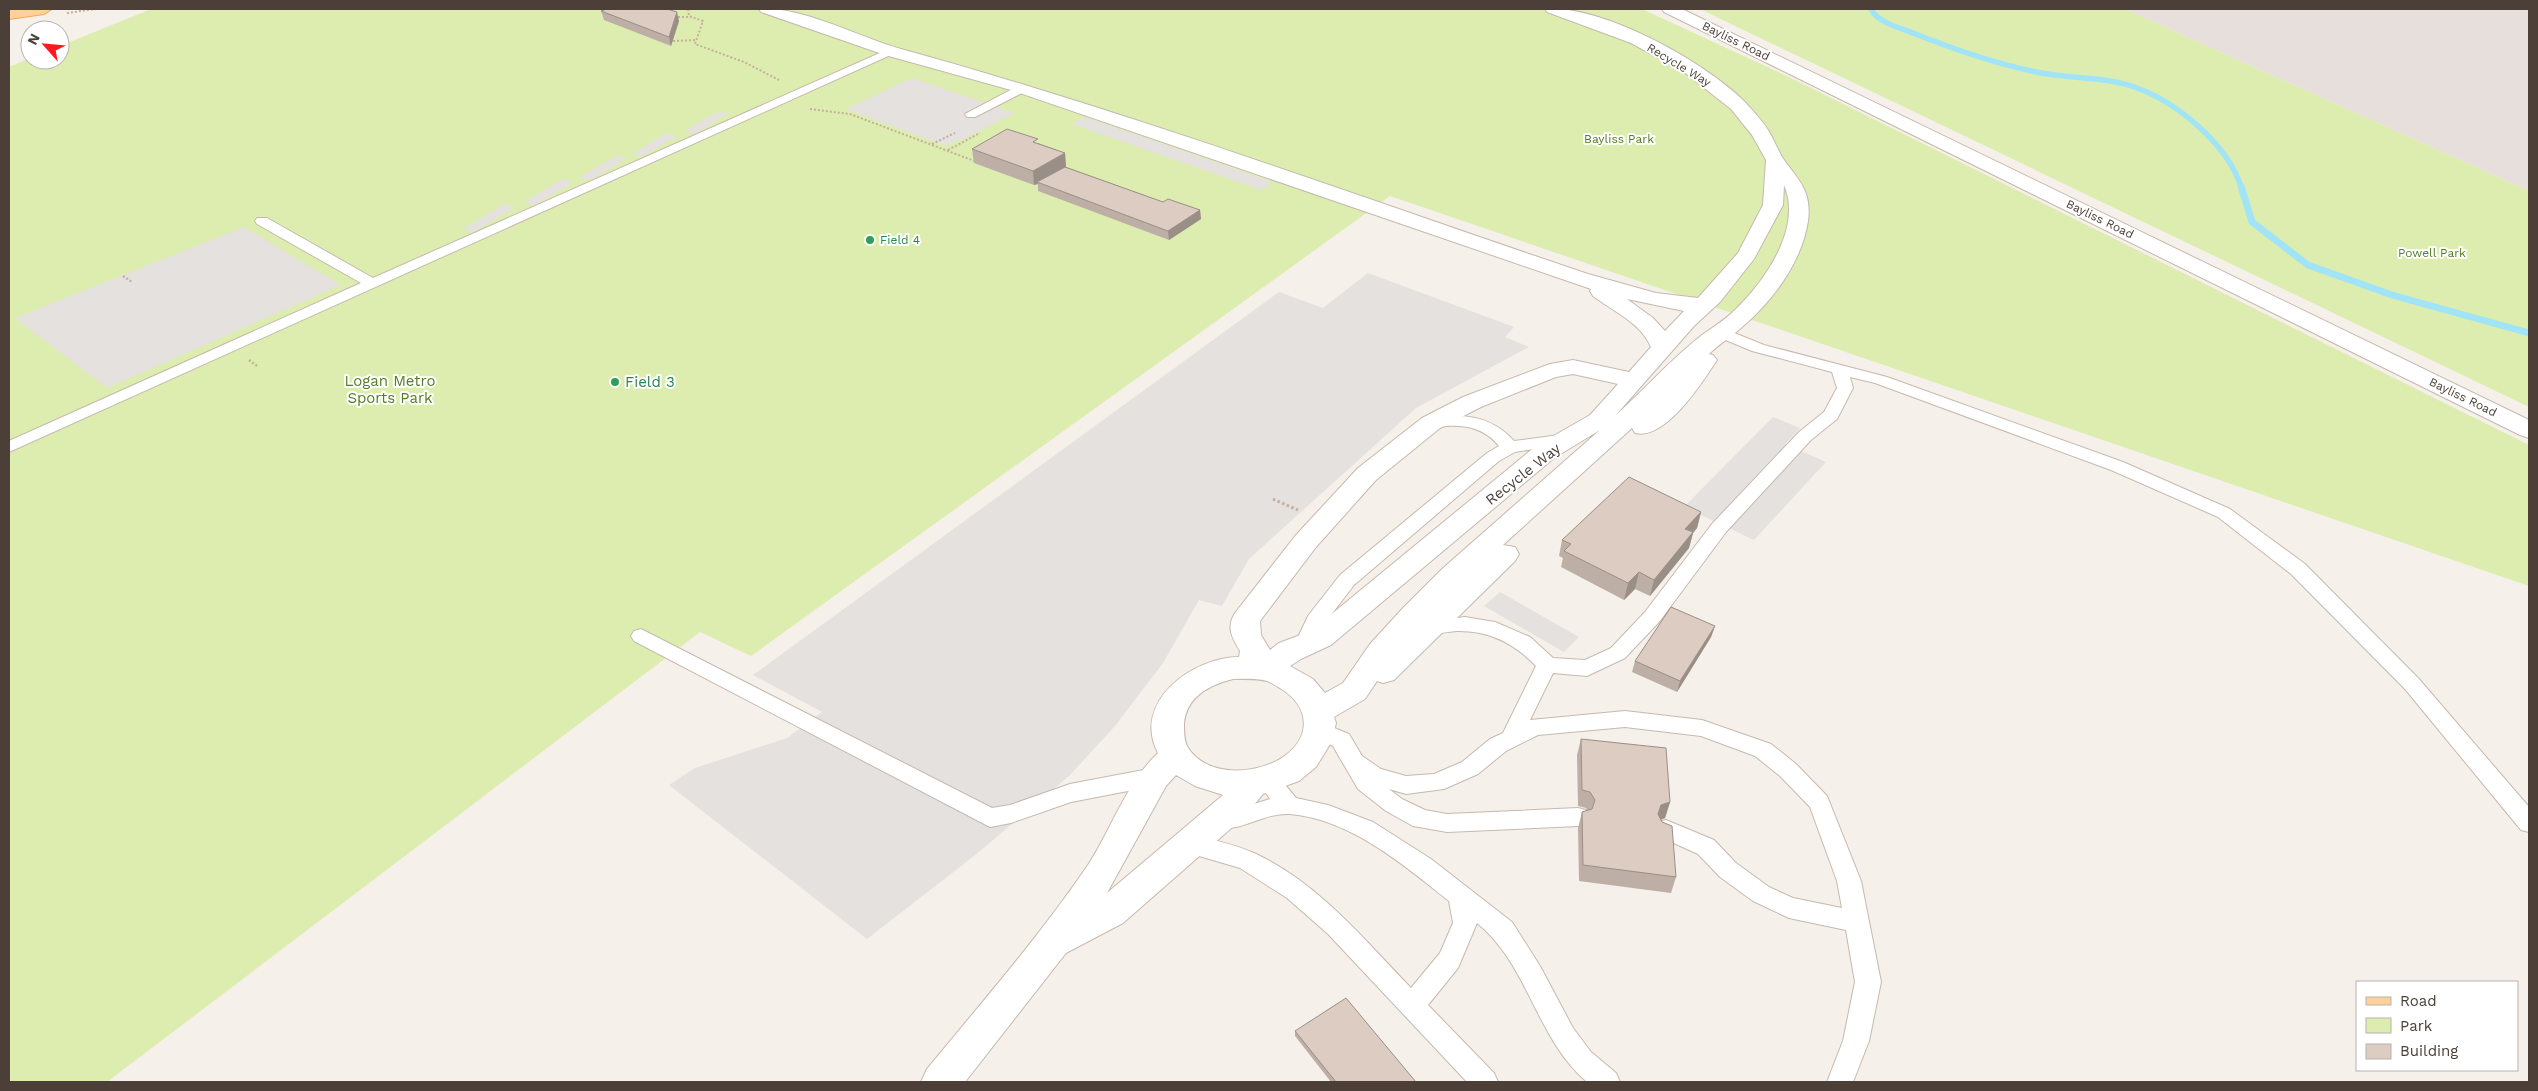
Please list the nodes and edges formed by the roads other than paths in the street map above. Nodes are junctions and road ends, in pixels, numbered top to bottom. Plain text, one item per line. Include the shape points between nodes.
1 (44, 9) edge
2 (767, 9) edge
3 (1552, 9) edge
4 (1670, 9) edge
5 (9, 14) edge
6 (891, 52) junction
7 (1022, 88) junction
8 (972, 114) dead end
9 (1775, 161) junction
10 (1799, 219) junction
11 (262, 221) dead end
12 (373, 284) junction
13 (1589, 284) junction
14 (1695, 313) junction
15 (1722, 334) junction
16 (1663, 348) junction
17 (1839, 369) junction
18 (1635, 380) junction
19 (1431, 423) junction
20 (2529, 430) edge
21 (1567, 439) junction
22 (9, 447) edge
23 (1510, 447) junction
24 (1432, 627) junction
25 (641, 636) dead end
26 (1304, 646) junction
27 (1547, 665) junction
28 (1258, 669) junction
29 (1354, 691) junction
30 (1319, 721) junction
31 (1511, 739) junction
32 (1354, 762) junction
33 (1165, 766) junction
34 (1260, 782) junction
35 (1289, 805) junction
36 (1578, 817) dead end
37 (1219, 819) junction
38 (2529, 824) edge
39 (1666, 829) edge
40 (1190, 844) junction
41 (1460, 894) junction
42 (1857, 922) junction
43 (1054, 942) junction
44 (1412, 1006) junction
45 (941, 1082) edge
46 (1485, 1082) edge
47 (1607, 1082) edge
48 (1840, 1082) edge

1 - 5 main road
2 - 6 street
3 - 9 street, Recycle Way via 1642,43 1706,79 1731,99 1758,128
4 - 20 street, Bayliss Road
6 - 7 street
6 - 12 lane
7 - 8 lane
7 - 13 street
9 - 10 street, Recycle Way via 1797,193
9 - 14 street, Recycle Way via 1772,205 1747,255
10 - 14 street via 1754,278 1719,314 1709,319
10 - 15 street, Recycle Way via 1789,251 1776,276 1759,298
11 - 12 lane
12 - 22 lane
13 - 14 street via 1689,306
13 - 16 street via 1653,329
14 - 16 street, Recycle Way
15 - 17 lane via 1758,348
15 - 24 street via 1684,392 1480,576
15 - 29 street via 1710,340 1452,576 1381,652
16 - 18 street, Recycle Way
17 - 27 lane via 1846,388 1831,415 1806,436 1719,528 1652,617 1618,653 1587,668
17 - 38 lane via 1881,380 2117,466 2224,513 2298,569 2406,677
18 - 19 street via 1574,367 1550,371 1472,402
18 - 21 street, Recycle Way via 1599,420
19 - 23 lane via 1457,419 1477,422 1492,428
19 - 28 street via 1367,474 1306,540 1256,604 1245,620 1246,636
21 - 23 lane
21 - 26 street, Recycle Way via 1545,452 1321,638
23 - 26 lane via 1493,457 1347,580 1315,621
24 - 27 lane via 1457,622 1479,624 1510,635 1534,650
24 - 29 street via 1392,665
25 - 33 lane via 990,818
26 - 28 street, Recycle Way
27 - 31 lane
28 - 30 street via 1296,682 1310,696
28 - 33 street via 1233,668 1211,673 1190,684 1175,699 1168,717
29 - 30 street
30 - 32 lane via 1341,740
30 - 34 street via 1315,746 1304,761 1288,772
31 - 32 lane via 1498,745 1470,768 1436,783 1406,785 1374,775
31 - 42 lane via 1534,727 1625,719 1702,728 1762,750 1788,770 1819,802 1849,881
32 - 36 lane via 1366,783 1394,805 1421,819 1447,823
33 - 34 street via 1190,769 1208,779 1229,784
33 - 43 street via 1101,874
34 - 35 lane
34 - 37 street
35 - 37 lane via 1262,809 1240,818
35 - 41 lane via 1328,814 1365,829
37 - 40 street
39 - 42 lane via 1706,847 1728,870 1789,908
40 - 43 street via 1110,912
40 - 44 lane via 1247,861 1295,889 1340,928
41 - 44 lane via 1465,923 1462,930 1449,960
41 - 47 lane via 1504,930 1564,1037 1582,1060
42 - 48 lane via 1868,982 1856,1041
43 - 45 street
44 - 46 lane

